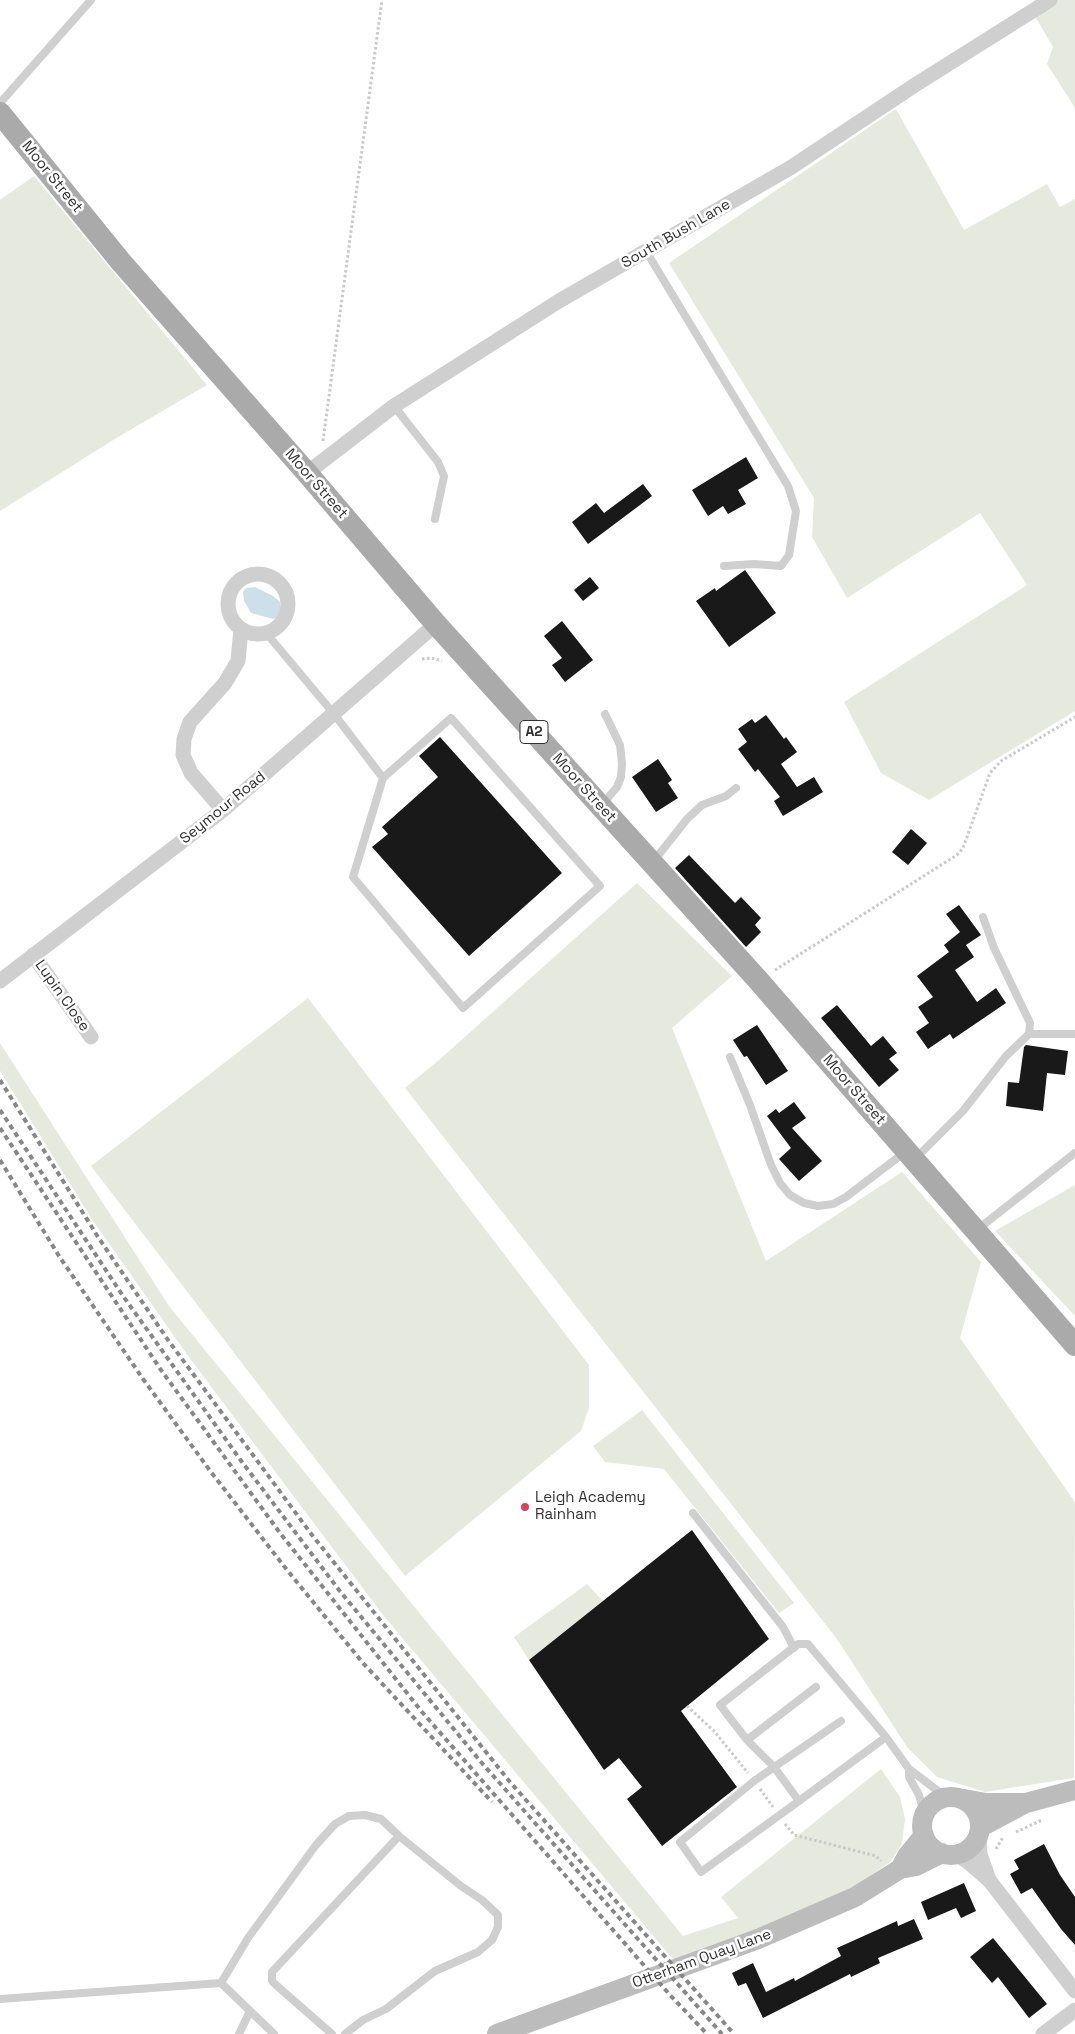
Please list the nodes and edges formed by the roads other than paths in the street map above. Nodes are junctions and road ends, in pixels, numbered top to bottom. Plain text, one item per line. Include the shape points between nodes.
1 (91, 0) edge
2 (1050, 0) edge
3 (0, 103) edge
4 (0, 113) edge
5 (646, 252) junction
6 (394, 406) junction
7 (314, 467) junction
8 (435, 519) dead end
9 (724, 566) dead end
10 (436, 624) junction
11 (241, 629) junction
12 (267, 634) junction
13 (334, 714) junction
14 (605, 714) dead end
15 (383, 778) junction
16 (736, 788) dead end
17 (601, 807) junction
18 (224, 810) junction
19 (652, 864) junction
20 (983, 917) dead end
21 (33, 956) junction
22 (0, 981) edge
23 (1029, 1034) junction
24 (1075, 1034) edge
25 (91, 1037) dead end
26 (730, 1057) dead end
27 (1075, 1154) edge
28 (911, 1155) junction
29 (975, 1232) junction
30 (1075, 1345) edge
31 (694, 1513) dead end
32 (794, 1648) junction
33 (816, 1687) dead end
34 (841, 1721) dead end
35 (886, 1737) junction
36 (746, 1740) junction
37 (774, 1767) junction
38 (909, 1769) junction
39 (1075, 1790) edge
40 (954, 1798) junction
41 (799, 1801) junction
42 (1026, 1804) junction
43 (925, 1815) junction
44 (980, 1830) junction
45 (924, 1835) junction
46 (399, 1836) junction
47 (949, 1854) junction
48 (900, 1869) junction
49 (986, 1873) junction
50 (221, 1984) junction
51 (1075, 1991) edge
52 (0, 1999) edge
53 (1075, 2010) edge
54 (250, 2011) junction
55 (239, 2034) edge
56 (274, 2034) edge
57 (332, 2034) edge
58 (345, 2034) edge
59 (497, 2034) edge
60 (1043, 2034) edge

1 - 3 lane
2 - 5 street, South Bush Lane via 790,168
4 - 7 main road, Moor Street / A2 via 121,262
5 - 6 street, South Bush Lane via 559,301
5 - 9 lane via 788,486 796,511 788,555 781,566
6 - 7 street, South Bush Lane
6 - 8 lane via 438,462 444,476
7 - 10 main road, Moor Street / A2
10 - 13 street, Seymour Road
10 - 17 main road, Moor Street / A2
11 - 12 street
11 - 12 street via 230,616 229,596 235,585 246,577 262,574 278,581 289,605 282,624
11 - 18 street via 238,661 225,683 190,722 184,739 183,755 191,773
12 - 13 lane
13 - 15 lane
13 - 18 street, Seymour Road
14 - 17 lane via 620,745 622,764 617,787
15 - 15 lane via 354,877 463,1008 600,886 452,718
16 - 19 lane via 726,796 702,805
17 - 19 main road, Moor Street / A2
18 - 21 street, Seymour Road
19 - 28 main road, Moor Street / A2
20 - 23 lane via 1030,1023
21 - 22 street, Seymour Road
21 - 25 street, Lupin Close
23 - 24 lane
23 - 28 lane via 1006,1056 963,1111
26 - 28 lane via 780,1183 790,1195 804,1203 832,1204
27 - 29 lane
28 - 29 main road, Moor Street / A2
29 - 30 main road, Moor Street / A2
31 - 32 lane via 783,1627
32 - 35 lane via 798,1644 808,1644
32 - 36 lane via 720,1705
33 - 36 lane
34 - 37 lane
35 - 38 lane
35 - 41 lane
36 - 37 lane
37 - 41 lane
37 - 41 lane via 680,1842 701,1872
38 - 40 lane
38 - 43 lane via 908,1777 919,1795
39 - 42 street, Otterham Quay Lane
40 - 42 street, Otterham Quay Lane
40 - 43 street via 935,1801
40 - 44 street via 976,1809
42 - 44 street, Otterham Quay Lane
43 - 45 street
44 - 47 street, Otterham Quay Lane via 968,1850
44 - 49 street via 980,1854
45 - 47 street via 931,1846
45 - 48 street, Otterham Quay Lane via 906,1856
46 - 50 lane via 381,1819 365,1815 349,1816 335,1824 248,1938
46 - 57 lane via 272,1972 272,1981
46 - 58 lane via 482,1900 498,1915 498,1927 492,1940 478,1952 435,1971 386,2009 363,2020
47 - 48 street, Otterham Quay Lane
47 - 49 street
48 - 59 street, Otterham Quay Lane via 848,1901 758,1939
49 - 51 street
50 - 52 lane
50 - 54 lane
53 - 60 street
54 - 55 lane
54 - 56 lane

